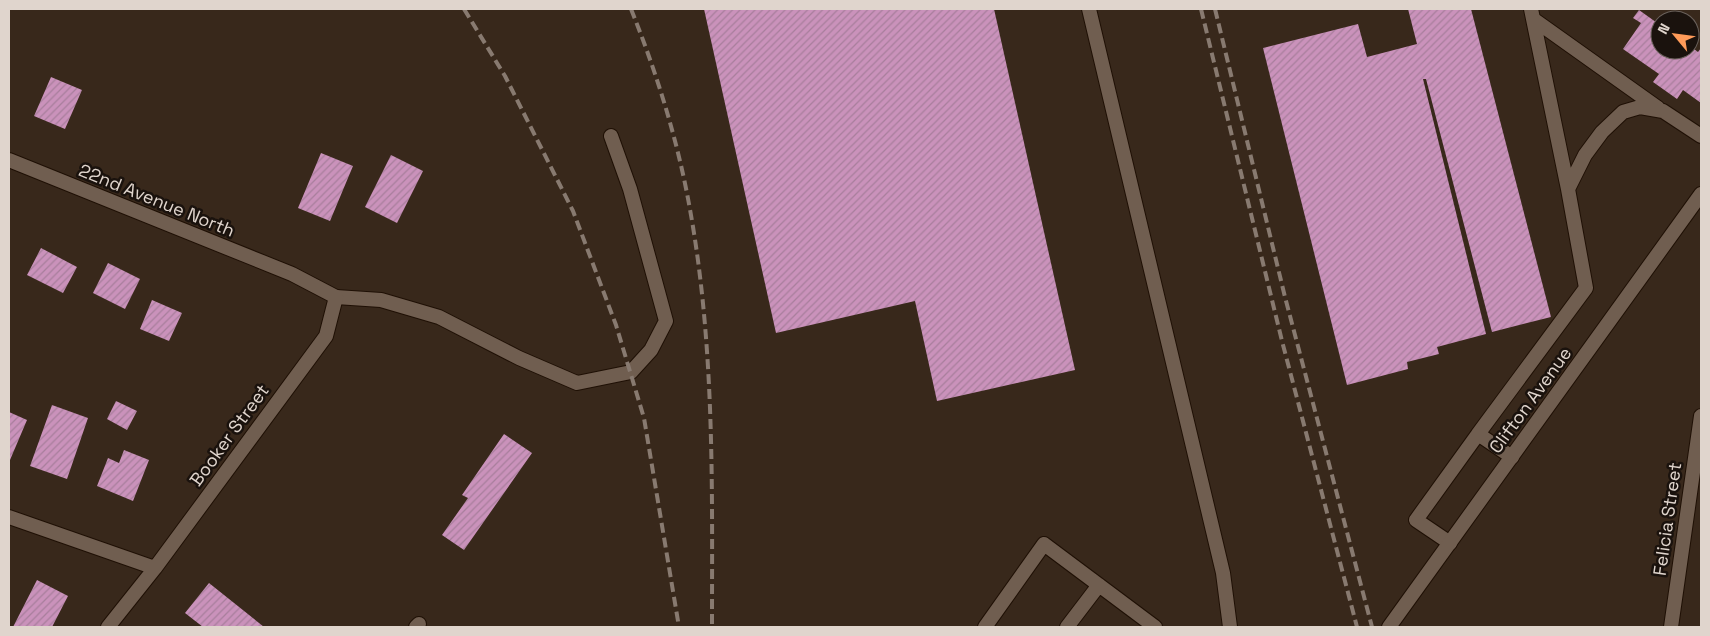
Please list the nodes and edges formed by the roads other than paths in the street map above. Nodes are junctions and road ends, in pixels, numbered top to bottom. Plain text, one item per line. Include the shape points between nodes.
1 (1089, 9) edge
2 (1532, 14) edge
3 (1663, 111) junction
4 (611, 136) dead end
5 (1701, 136) edge
6 (9, 160) edge
7 (1568, 189) junction
8 (1701, 194) edge
9 (336, 297) junction
10 (1701, 416) edge
11 (1478, 434) junction
12 (1512, 457) junction
13 (9, 517) edge
14 (1450, 543) junction
15 (155, 568) junction
16 (1098, 585) junction
17 (108, 627) edge
18 (985, 627) edge
19 (1067, 627) edge
20 (1156, 627) edge
21 (1230, 627) edge
22 (1389, 627) edge
23 (1671, 627) edge

1 - 21 street via 1223,573
2 - 3 street
2 - 7 street
3 - 5 street
3 - 7 street via 1640,107 1623,112 1584,155
4 - 9 street via 630,188 666,321 651,350 631,372 577,383 518,358 439,316 382,300
6 - 9 street, 22nd Avenue North via 292,274
7 - 11 street via 1586,288
8 - 12 street, Clifton Avenue
9 - 15 street, Booker Street via 326,336
10 - 23 street, Felicia Street
11 - 12 street
11 - 14 street via 1416,520
12 - 14 street, Clifton Avenue
13 - 15 street
14 - 22 street, Clifton Avenue
15 - 17 street, Booker Street
16 - 18 street via 1044,544
16 - 19 street
16 - 20 street

